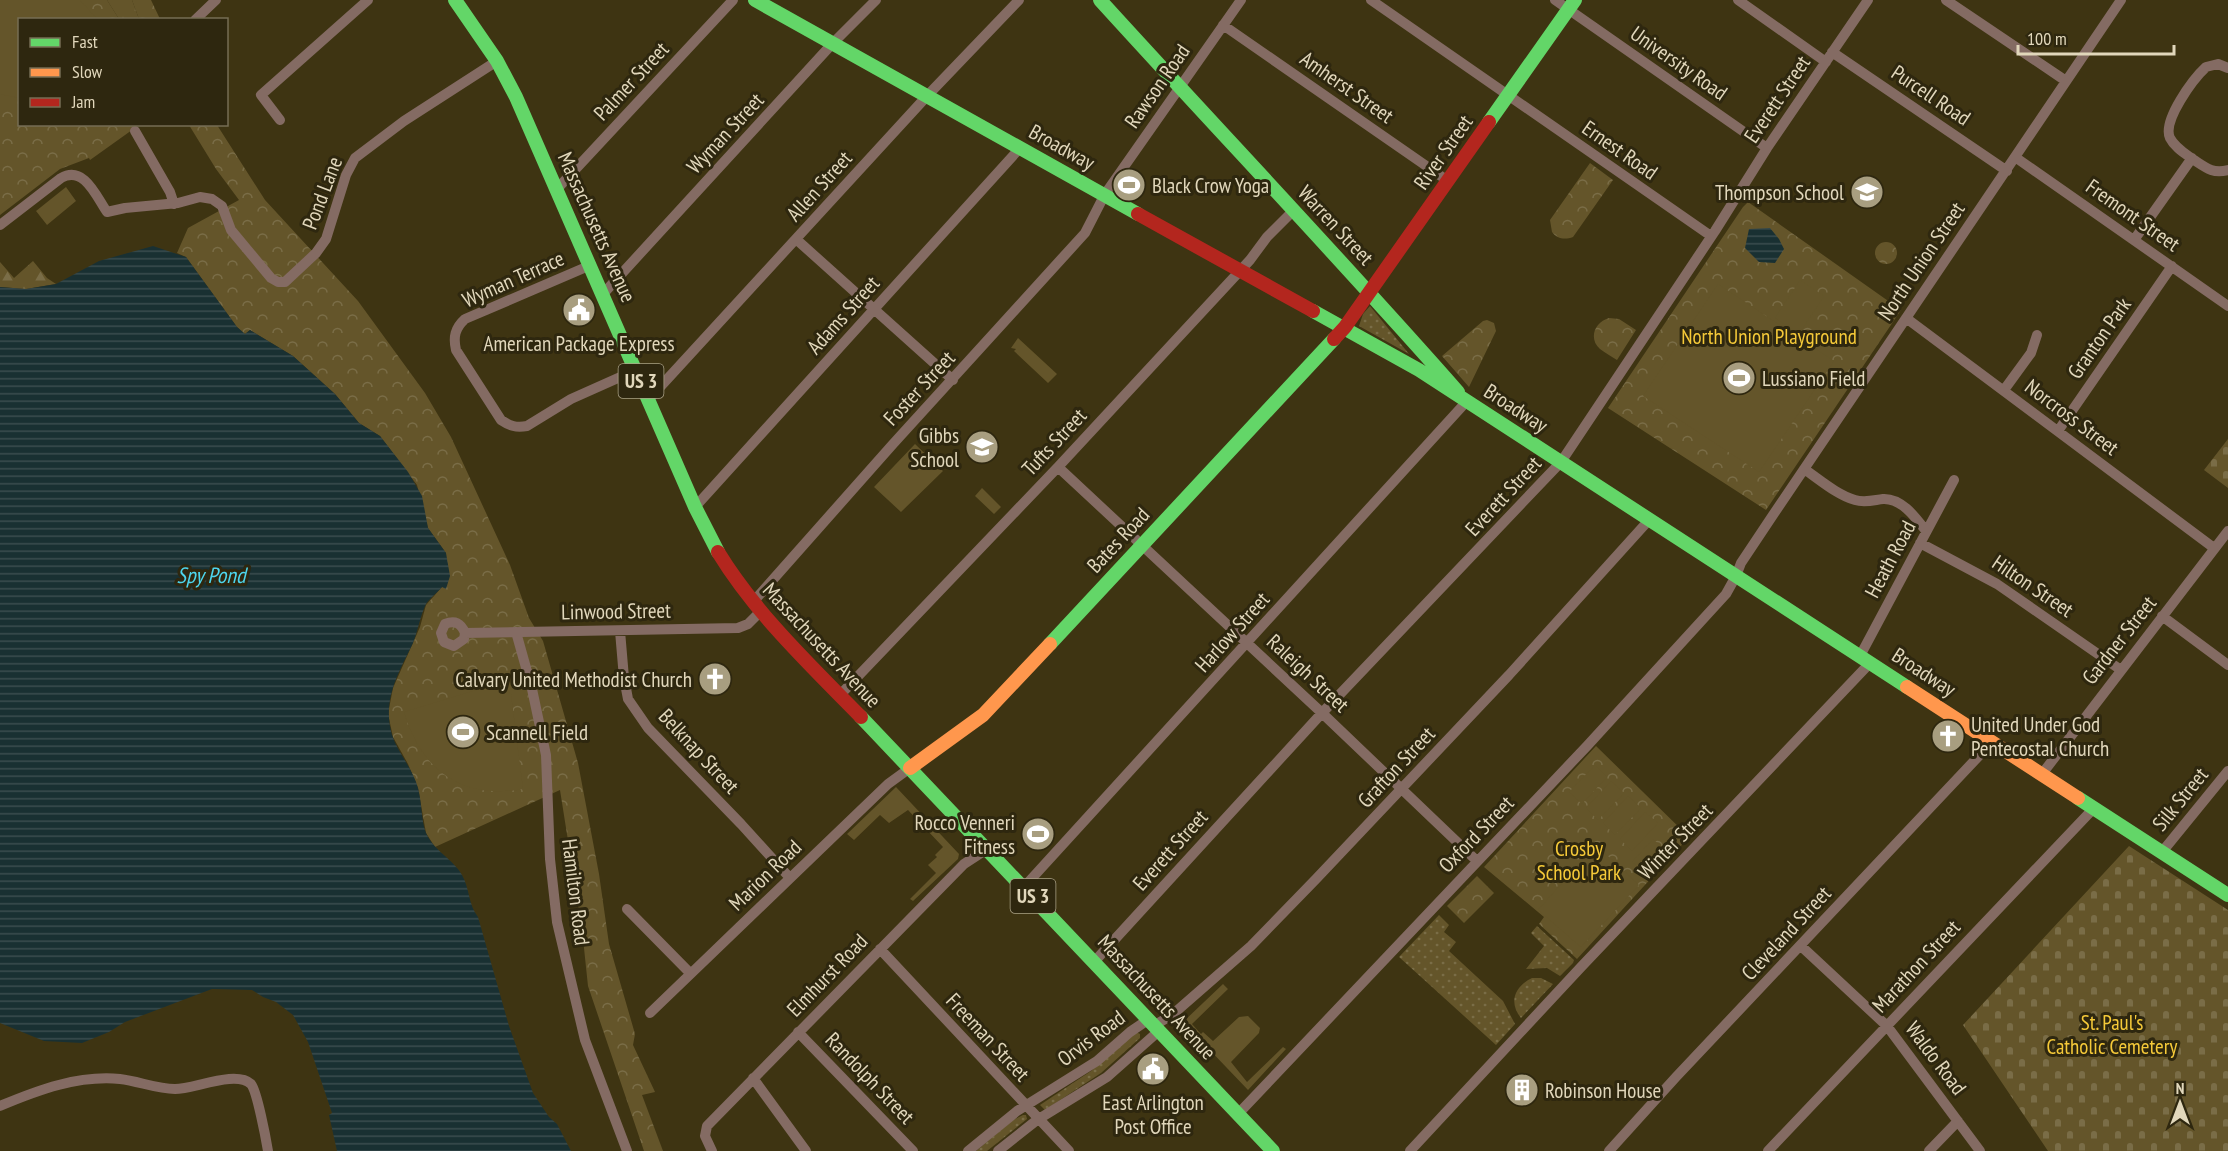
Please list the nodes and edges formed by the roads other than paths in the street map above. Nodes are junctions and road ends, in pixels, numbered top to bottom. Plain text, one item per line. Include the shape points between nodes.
1 (216, 0) edge
2 (368, 0) edge
3 (455, 0) edge
4 (468, 0) edge
5 (733, 0) edge
6 (755, 0) edge
7 (876, 0) edge
8 (1019, 0) edge
9 (1100, 0) edge
10 (1241, 0) edge
11 (1371, 0) edge
12 (1555, 0) edge
13 (1738, 0) edge
14 (1868, 0) edge
15 (1946, 0) edge
16 (2121, 0) edge
17 (1572, 5) edge
18 (197, 18) edge
19 (1223, 25) junction
20 (832, 44) junction
21 (1829, 57) junction
22 (497, 61) junction
23 (2228, 68) edge
24 (2066, 81) junction
25 (1180, 87) junction
26 (1508, 95) junction
27 (927, 96) junction
28 (280, 120) dead end
29 (135, 131) dead end
30 (1020, 148) junction
31 (1767, 148) junction
32 (2015, 157) junction
33 (2192, 158) junction
34 (2228, 170) edge
35 (2007, 171) junction
36 (1448, 181) junction
37 (557, 189) junction
38 (1105, 194) junction
39 (174, 204) junction
40 (1293, 211) junction
41 (0, 225) edge
42 (1712, 236) junction
43 (797, 240) junction
44 (2134, 240) junction
45 (591, 266) junction
46 (2172, 266) junction
47 (1240, 270) junction
48 (1371, 293) junction
49 (603, 294) junction
50 (2228, 306) edge
51 (874, 309) junction
52 (1906, 318) junction
53 (1344, 327) junction
54 (2037, 335) dead end
55 (636, 370) junction
56 (953, 380) junction
57 (2004, 390) junction
58 (649, 399) junction
59 (1467, 401) junction
60 (2058, 431) junction
61 (1561, 462) junction
62 (1058, 466) junction
63 (1804, 469) junction
64 (1954, 480) dead end
65 (695, 507) junction
66 (1649, 520) junction
67 (1926, 531) junction
68 (2228, 531) edge
69 (1920, 543) junction
70 (1142, 546) junction
71 (2214, 548) junction
72 (1736, 576) junction
73 (757, 607) junction
74 (2162, 616) junction
75 (621, 631) junction
76 (516, 632) junction
77 (465, 633) dead end
78 (1247, 644) junction
79 (1865, 659) junction
80 (2228, 665) edge
81 (2121, 670) junction
82 (840, 695) junction
83 (1322, 713) junction
84 (1992, 742) junction
85 (910, 768) junction
86 (2228, 771) edge
87 (2042, 774) junction
88 (1402, 789) junction
89 (2094, 808) junction
90 (987, 849) junction
91 (2162, 852) junction
92 (1477, 861) junction
93 (790, 878) junction
94 (1024, 887) junction
95 (2228, 895) edge
96 (627, 909) dead end
97 (1801, 946) junction
98 (880, 949) junction
99 (1094, 962) junction
100 (690, 973) junction
101 (650, 1013) dead end
102 (1155, 1025) junction
103 (1887, 1026) junction
104 (798, 1032) junction
105 (753, 1078) junction
106 (0, 1106) edge
107 (1026, 1106) junction
108 (1238, 1114) junction
109 (1037, 1120) junction
110 (1958, 1121) junction
111 (268, 1151) edge
112 (627, 1151) edge
113 (712, 1151) edge
114 (806, 1151) edge
115 (913, 1151) edge
116 (968, 1151) edge
117 (998, 1151) edge
118 (1069, 1151) edge
119 (1274, 1151) edge
120 (1410, 1151) edge
121 (1609, 1151) edge
122 (1768, 1151) edge
123 (1929, 1151) edge
124 (1980, 1151) edge

1 - 18 street
2 - 28 street via 261,95
3 - 22 main road, Massachusetts Avenue / US 3
4 - 22 main road, Massachusetts Avenue / US 3
5 - 37 street, Palmer Street
6 - 20 main road, Broadway
7 - 20 street, Wyman Street
8 - 27 street, Allen Street
9 - 25 main road, Warren Street
10 - 19 street, Rawson Road
11 - 26 street, Ernest Road
12 - 17 street, University Road
13 - 21 street, Purcell Road
14 - 21 street, Everett Street
15 - 24 street
16 - 24 street, North Union Street
17 - 26 main road, River Street
17 - 31 street, University Road
19 - 25 street, Rawson Road
19 - 36 street, Amherst Street
20 - 27 main road, Broadway
20 - 49 street, Wyman Street
21 - 31 street, Everett Street
21 - 35 street, Purcell Road
22 - 37 main road, Massachusetts Avenue / US 3
22 - 39 street, Pond Lane via 355,158 326,239 285,282 271,278 231,230 225,210 216,201 200,197
23 - 33 street via 2218,64 2206,67 2170,120 2169,136
24 - 32 street, North Union Street
25 - 38 street, Rawson Road
25 - 40 main road, Warren Street
26 - 36 main road, River Street
26 - 42 street, Ernest Road
27 - 30 main road, Broadway
27 - 43 street, Allen Street
29 - 39 street
30 - 38 main road, Broadway
30 - 51 street, Adams Street
31 - 42 street, Everett Street
32 - 35 street, North Union Street
32 - 44 street, Fremont Street
33 - 34 street via 2214,172
33 - 44 street
35 - 52 street, North Union Street
36 - 48 main road, River Street
37 - 45 main road, Massachusetts Avenue / US 3
38 - 47 main road, Broadway
38 - 56 street, Foster Street via 1085,233
39 - 41 street, Pond Lane via 106,212 84,178 70,174
40 - 47 street, Tufts Street
40 - 48 main road, Warren Street
42 - 61 street, Everett Street
43 - 51 street
43 - 58 street, Allen Street
44 - 46 street, Fremont Street
45 - 49 main road, Massachusetts Avenue / US 3
45 - 55 street, Wyman Terrace via 465,320 455,333 456,350 501,420 518,428
46 - 50 street, Fremont Street
46 - 60 street, Granton Park
47 - 53 main road, Broadway
47 - 62 street, Tufts Street
48 - 53 main road, River Street
48 - 59 main road, Warren Street
49 - 55 main road, Massachusetts Avenue / US 3
51 - 56 street
51 - 65 street, Adams Street
52 - 57 street, Norcross Street
52 - 63 street, North Union Street
53 - 59 main road, Broadway
53 - 70 main road, Bates Road
54 - 57 street via 2031,353
55 - 58 main road, Massachusetts Avenue / US 3
56 - 73 street, Foster Street via 893,444
57 - 60 street, Norcross Street
58 - 65 main road, Massachusetts Avenue / US 3
59 - 61 main road, Broadway
59 - 78 street, Harlow Street
60 - 71 street, Norcross Street
61 - 66 main road, Broadway
61 - 83 street, Everett Street
62 - 70 street, Raleigh Street
62 - 82 street, Tufts Street
63 - 67 street via 1857,501 1896,502 1912,513
63 - 72 street, North Union Street
64 - 67 street, Heath Road
65 - 73 main road, Massachusetts Avenue / US 3 via 722,560
66 - 72 main road, Broadway
66 - 88 street, Grafton Street
67 - 69 street, Heath Road
68 - 71 street, Gardner Street
69 - 79 street, Heath Road
69 - 81 street, Hilton Street via 1997,584
70 - 78 street, Raleigh Street
70 - 85 main road, Bates Road via 983,715
71 - 74 street, Gardner Street
72 - 79 main road, Broadway
72 - 92 street, Oxford Street via 1726,594
73 - 75 street, Linwood Street via 748,624 738,628
73 - 82 main road, Massachusetts Avenue / US 3
74 - 80 street
74 - 81 street, Gardner Street
75 - 76 street, Linwood Street
75 - 93 street, Belknap Street via 628,699 648,729
76 - 77 street, Linwood Street
76 - 112 street, Hamilton Road via 546,755 557,922 585,1040
78 - 83 street, Raleigh Street
78 - 94 street, Harlow Street
79 - 84 main road, Broadway
79 - 120 street, Winter Street via 1697,847
81 - 87 street, Gardner Street
82 - 85 main road, Massachusetts Avenue / US 3
83 - 88 street, Raleigh Street
83 - 99 street, Everett Street
84 - 87 main road, Broadway
84 - 97 street, Cleveland Street
85 - 90 main road, Massachusetts Avenue / US 3
85 - 93 street, Marion Road via 888,784
86 - 91 street, Silk Street
87 - 89 main road, Broadway
88 - 92 street, Raleigh Street
88 - 102 street, Grafton Street via 1251,946 1172,1015
89 - 91 main road, Broadway
89 - 103 street, Marathon Street
90 - 94 main road, Massachusetts Avenue / US 3
90 - 98 street, Elmhurst Road via 964,864
91 - 95 main road, Broadway
92 - 108 street, Oxford Street
93 - 100 street, Marion Road
94 - 99 main road, Massachusetts Avenue / US 3
96 - 100 street
97 - 103 street, Waldo Road
97 - 121 street, Cleveland Street
98 - 104 street, Elmhurst Road
98 - 107 street, Freeman Street
99 - 102 main road, Massachusetts Avenue / US 3
100 - 101 street, Marion Road
102 - 107 street, Orvis Road via 1130,1032 1097,1061
102 - 108 main road, Massachusetts Avenue / US 3
102 - 109 street, Orvis Road via 1107,1077
103 - 110 street, Waldo Road
103 - 122 street, Marathon Street
104 - 105 street, Elmhurst Road
104 - 115 street, Randolph Street
105 - 113 street, Elmhurst Road via 707,1126 705,1136
105 - 114 street
106 - 111 street via 77,1081 118,1079 173,1090 243,1080 253,1088
107 - 109 street, Freeman Street
107 - 116 street, Orvis Road
108 - 119 main road, Massachusetts Avenue / US 3
109 - 117 street, Orvis Road
109 - 118 street, Freeman Street
110 - 123 street
110 - 124 street, Waldo Road

